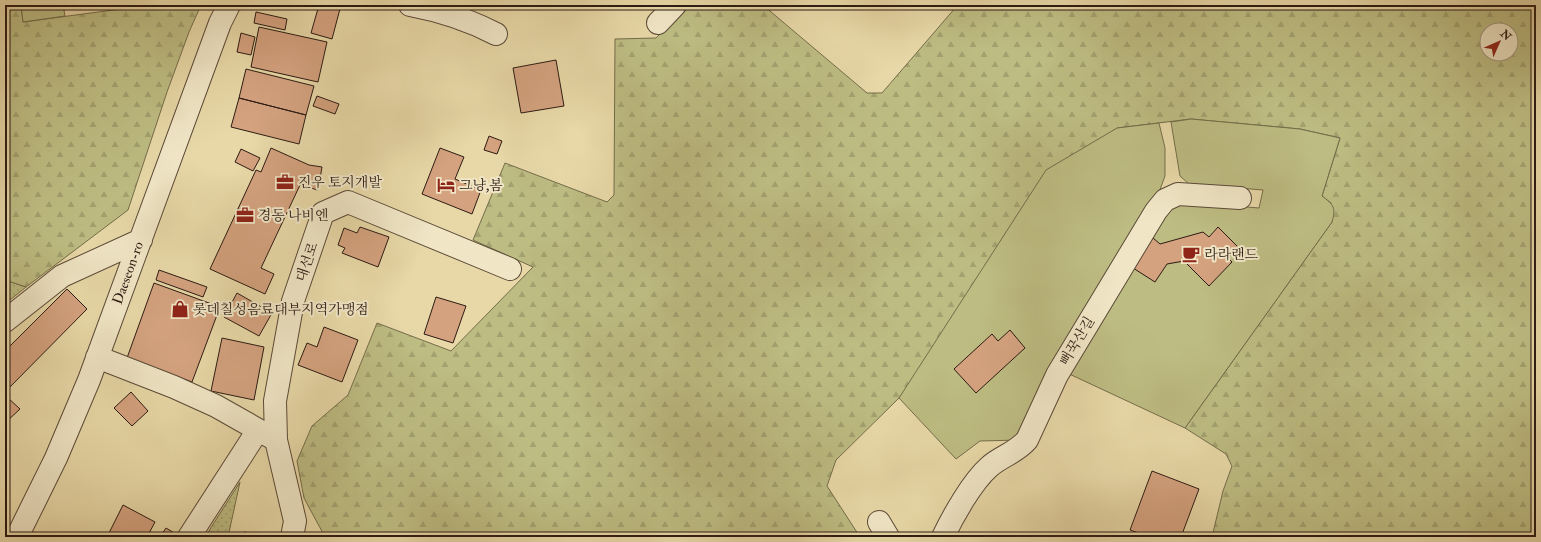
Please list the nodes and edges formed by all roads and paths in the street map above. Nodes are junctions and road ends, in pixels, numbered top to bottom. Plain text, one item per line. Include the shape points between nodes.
1 (229, 5) edge
2 (410, 5) edge
3 (675, 5) edge
4 (658, 23) dead end
5 (496, 34) dead end
6 (1240, 198) dead end
7 (141, 240) junction
8 (510, 269) dead end
9 (5, 321) edge
10 (97, 356) junction
11 (267, 435) junction
12 (17, 537) edge
13 (188, 537) edge
14 (292, 537) edge
15 (943, 537) edge

1 - 7 street, Daeseon-ro via 220,22
2 - 5 street via 474,22
3 - 4 street
6 - 15 street, 뻐꾹산길 via 1178,194 1165,200 1057,375 1027,440 1020,449 988,467 955,513
7 - 9 street via 62,276
7 - 10 street, Daeseon-ro
8 - 11 street, 대선로 via 348,202 323,213 294,301
10 - 11 street via 174,386
10 - 12 street, Daeseon-ro via 56,458
11 - 13 street
11 - 14 street, 대선로 via 295,522

